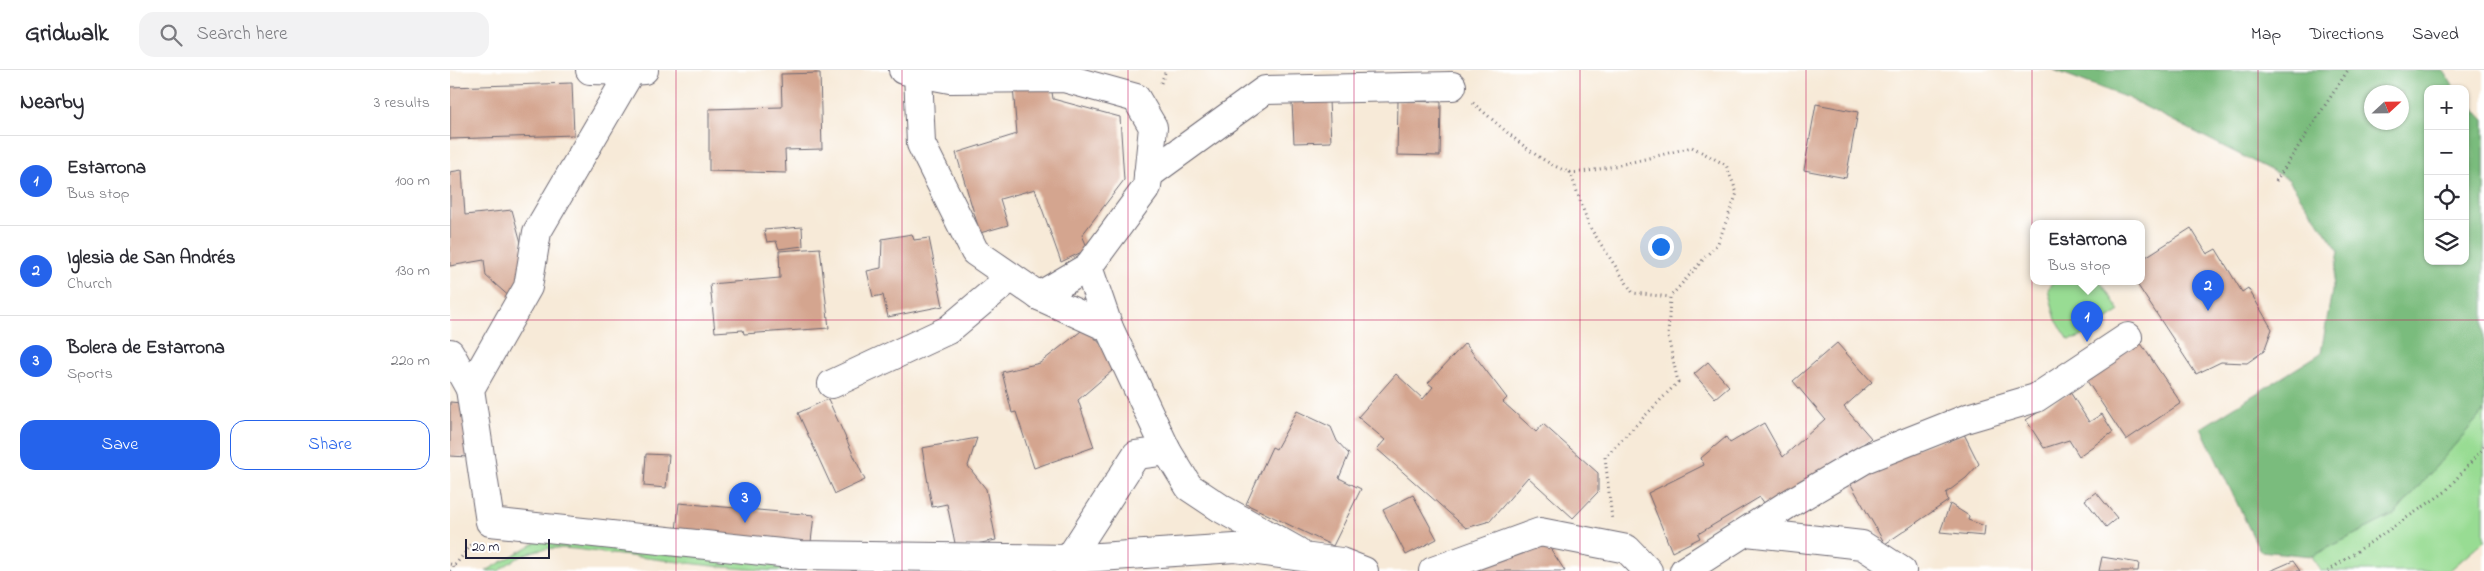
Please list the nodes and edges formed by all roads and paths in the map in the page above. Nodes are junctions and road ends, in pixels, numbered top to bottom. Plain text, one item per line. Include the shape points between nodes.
1 (590, 70) edge
2 (638, 70) edge
3 (2348, 70) edge
4 (910, 72) edge
5 (1452, 86) joint
6 (1570, 172) junction
7 (1148, 175) junction
8 (2276, 181) dead end
9 (1088, 267) junction
10 (1011, 277) junction
11 (1039, 296) junction
12 (1670, 298) junction
13 (1109, 328) junction
14 (2128, 338) dead end
15 (450, 353) edge
16 (832, 384) dead end
17 (470, 389) junction
18 (2484, 447) edge
19 (1167, 451) junction
20 (1747, 532) junction
21 (1614, 547) junction
22 (800, 556) junction
23 (1309, 558) junction
24 (1069, 565) edge
25 (450, 571) edge
26 (455, 571) edge
27 (825, 571) edge
28 (1364, 571) edge
29 (1433, 571) edge
30 (1648, 571) edge
31 (1684, 571) edge
32 (1902, 571) edge
33 (2328, 571) edge

1 - 2 street
2 - 17 street via 537,232 528,287
3 - 8 path
4 - 7 street via 950,79 1064,78 1136,98 1154,127
4 - 10 street via 921,144 975,252
5 - 6 path via 1530,150
5 - 7 street via 1265,90
6 - 12 path via 1589,226 1633,293
6 - 12 path via 1692,148 1726,165 1737,193 1718,243
7 - 9 street via 1147,188
9 - 11 street
9 - 13 street
10 - 11 street
10 - 16 street via 948,330
11 - 13 street
12 - 21 path via 1668,337 1678,382 1605,457
13 - 19 street
14 - 20 street via 2036,398 1968,418 1867,458 1787,504
15 - 17 street
17 - 22 street via 490,522
18 - 33 path via 2445,492
19 - 23 street via 1189,487
19 - 24 street via 1136,455
20 - 31 street
20 - 32 street via 1862,546
21 - 29 street via 1540,532
21 - 30 street via 1627,549
22 - 24 street
22 - 27 street
23 - 24 street via 1235,548
23 - 28 street via 1341,562
25 - 26 path via 456,565

